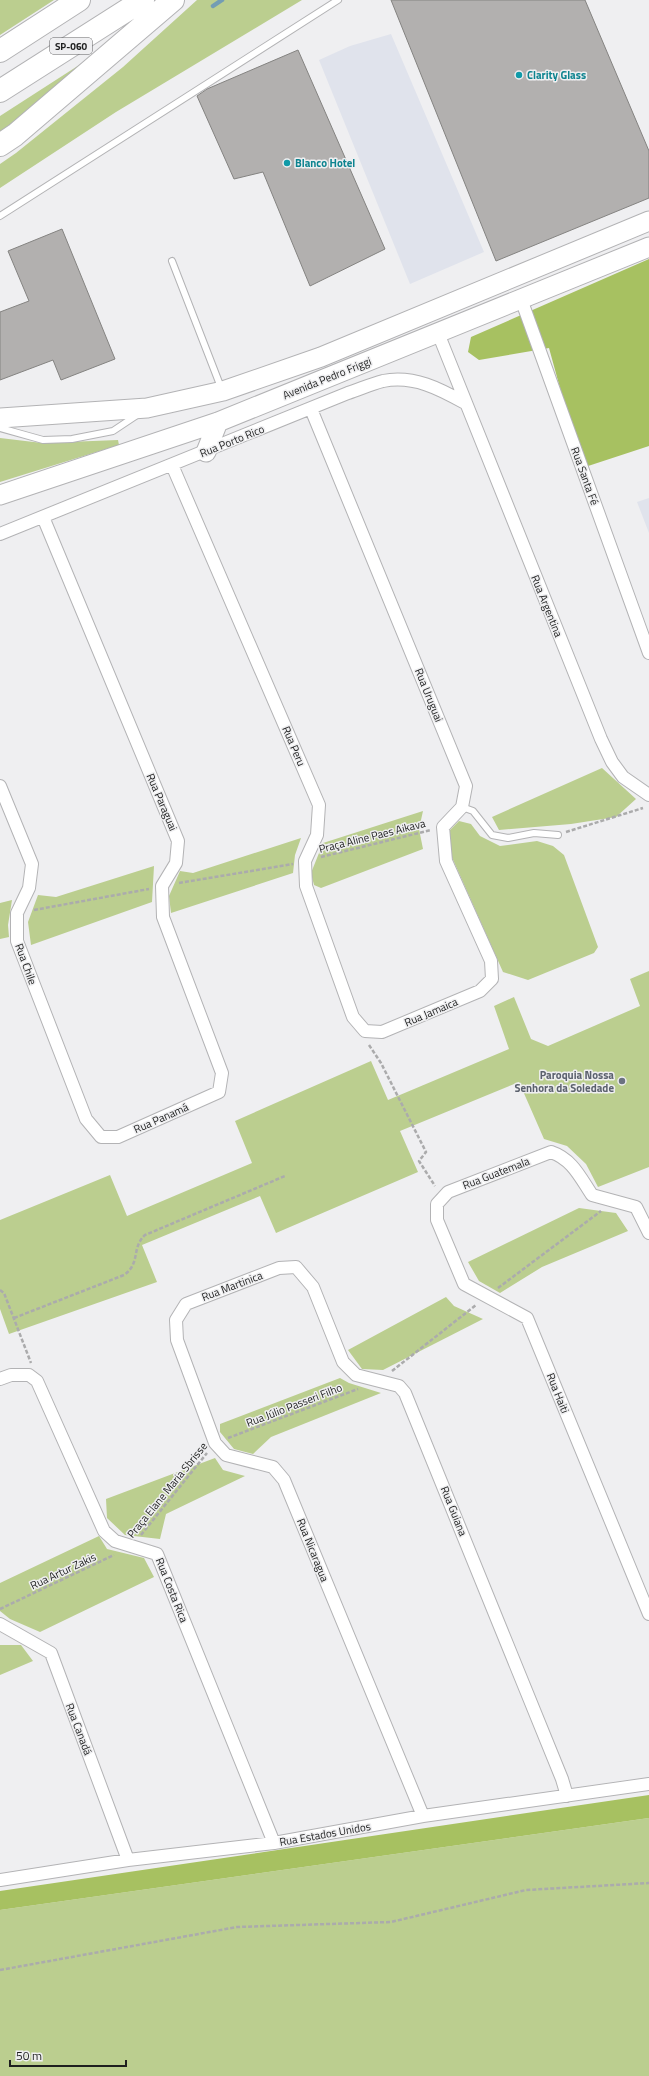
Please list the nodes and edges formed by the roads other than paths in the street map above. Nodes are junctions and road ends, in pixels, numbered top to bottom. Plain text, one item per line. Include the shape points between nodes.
1 (79, 0) edge
2 (143, 0) edge
3 (173, 0) edge
4 (338, 0) edge
5 (0, 51) edge
6 (0, 91) edge
7 (0, 145) edge
8 (0, 216) edge
9 (649, 221) edge
10 (649, 247) edge
11 (172, 261) dead end
12 (521, 299) junction
13 (438, 333) junction
14 (223, 391) junction
15 (465, 403) junction
16 (147, 408) junction
17 (311, 409) junction
18 (0, 418) edge
19 (218, 422) junction
20 (0, 428) edge
21 (206, 452) junction
22 (172, 465) junction
23 (0, 494) edge
24 (43, 517) junction
25 (0, 534) edge
26 (649, 653) edge
27 (0, 786) edge
28 (649, 795) edge
29 (462, 807) junction
30 (558, 835) road end
31 (365, 1031) joint
32 (219, 1092) joint
33 (101, 1137) joint
34 (437, 1204) joint
35 (649, 1233) edge
36 (296, 1267) joint
37 (176, 1320) joint
38 (0, 1379) edge
39 (649, 1614) edge
40 (0, 1624) edge
41 (649, 1784) edge
42 (566, 1796) junction
43 (423, 1816) junction
44 (274, 1843) junction
45 (128, 1860) junction
46 (0, 1880) edge

1 - 5 highway, SP-060
2 - 6 highway, SP-060
3 - 7 highway
4 - 8 lane
9 - 14 main road, Avenida Pedro Friggi via 321,357
10 - 12 main road, Avenida Pedro Friggi
11 - 14 lane
12 - 13 main road, Avenida Pedro Friggi
12 - 26 street, Rua Santa Fé
13 - 15 street, Rua Argentina
13 - 19 main road, Avenida Pedro Friggi
14 - 16 main road, Avenida Pedro Friggi
15 - 17 street, Rua Porto Rico via 438,388 414,380 384,381
15 - 28 street, Rua Argentina via 601,739 612,762 623,777
16 - 18 main road, Avenida Pedro Friggi
16 - 20 lane via 113,431 72,439 43,440
17 - 21 street, Rua Porto Rico
17 - 29 street, Rua Uruguai via 466,786
19 - 21 main road
19 - 23 main road, Avenida Pedro Friggi
21 - 22 street, Rua Porto Rico
22 - 24 street, Rua Porto Rico
22 - 31 street, Rua Peru via 319,805 317,835 305,861 306,886 353,1017
24 - 25 street, Rua Porto Rico
24 - 32 street, Rua Paraguai via 178,841 176,863 162,886 163,916 222,1073
27 - 33 street, Rua Chile via 32,864 29,888 17,913 17,941 86,1119
29 - 30 lane via 473,811 492,835 508,838 534,833
29 - 31 street, Rua Jamaica via 443,827 446,861 490,962 492,979 480,991 382,1032
32 - 33 street, Rua Panamá via 118,1137
34 - 35 street, Rua Guatemala via 448,1192 551,1152 572,1164 592,1195 636,1207
34 - 39 street, Rua Haiti via 437,1220 464,1284 527,1318
36 - 37 street, Rua Martinica via 279,1268 186,1304
36 - 42 street, Rua Guiana via 313,1287 344,1362 356,1376 398,1386 409,1400 562,1779
37 - 43 street, Rua Nicaragua via 177,1340 215,1443 226,1456 252,1460 272,1467 284,1480
38 - 44 street, Rua Costa Rica via 11,1375 29,1375 37,1381 104,1531 115,1541 157,1554
40 - 45 street, Rua Canadá via 51,1653
41 - 42 street, Rua Estados Unidos
42 - 43 street, Rua Estados Unidos
43 - 44 street, Rua Estados Unidos
44 - 45 street, Rua Estados Unidos
45 - 46 street, Rua Estados Unidos

